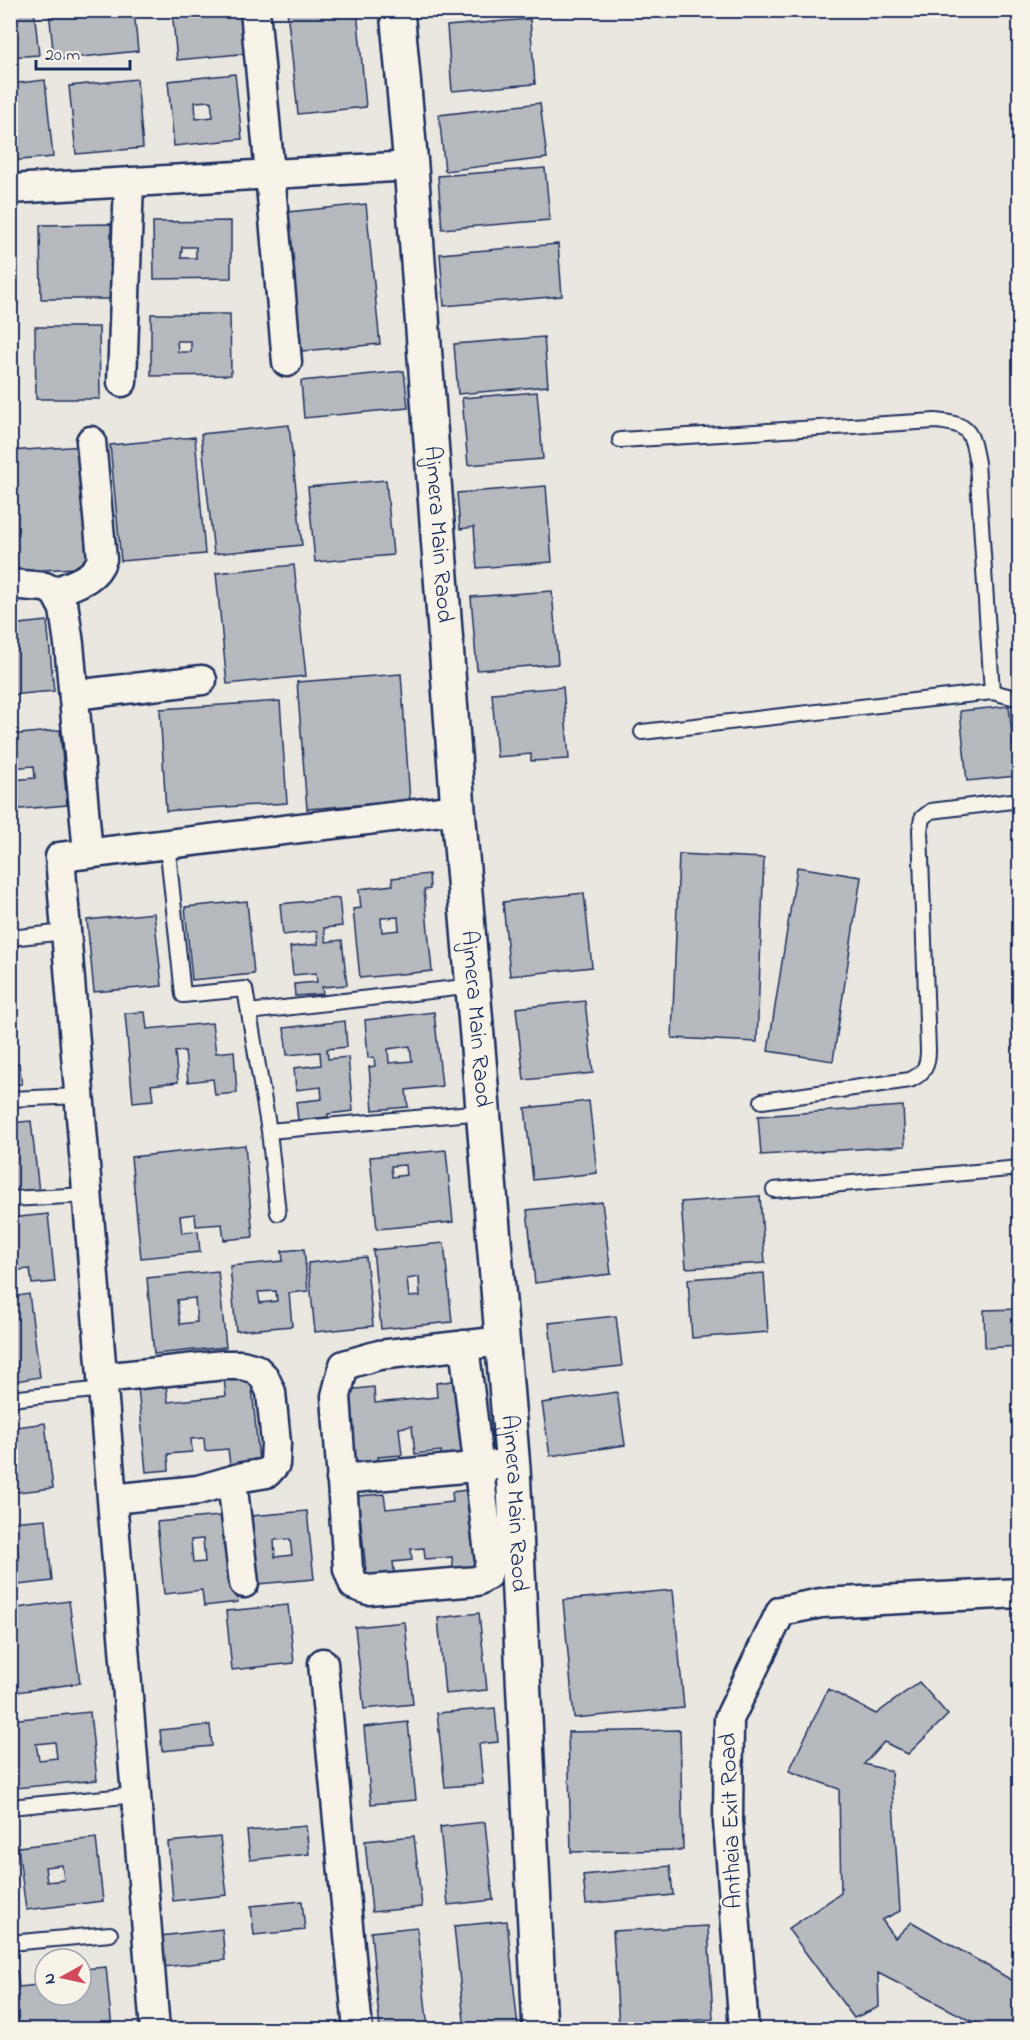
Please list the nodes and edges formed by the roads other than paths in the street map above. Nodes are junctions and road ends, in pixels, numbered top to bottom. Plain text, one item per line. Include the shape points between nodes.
1 (255, 10) edge
2 (397, 10) edge
3 (411, 166) junction
4 (270, 174) junction
5 (129, 182) junction
6 (10, 189) edge
7 (287, 362) dead end
8 (122, 382) dead end
9 (620, 440) dead end
10 (91, 441) dead end
11 (10, 584) edge
12 (55, 592) junction
13 (202, 680) dead end
14 (992, 692) junction
15 (74, 695) junction
16 (1020, 699) edge
17 (642, 732) dead end
18 (1020, 800) edge
19 (458, 809) junction
20 (167, 843) junction
21 (88, 853) junction
22 (65, 932) junction
23 (10, 938) edge
24 (473, 986) junction
25 (249, 1012) junction
26 (79, 1096) junction
27 (10, 1099) edge
28 (762, 1101) dead end
29 (483, 1112) junction
30 (268, 1131) junction
31 (1020, 1168) edge
32 (774, 1190) dead end
33 (87, 1195) junction
34 (10, 1198) edge
35 (278, 1213) dead end
36 (503, 1341) junction
37 (464, 1345) junction
38 (102, 1383) junction
39 (10, 1399) edge
40 (513, 1465) junction
41 (479, 1466) junction
42 (341, 1479) junction
43 (232, 1481) junction
44 (111, 1499) junction
45 (244, 1583) dead end
46 (1020, 1593) edge
47 (323, 1663) dead end
48 (136, 1795) junction
49 (10, 1807) edge
50 (110, 1934) dead end
51 (10, 1943) edge
52 (155, 2030) edge
53 (358, 2030) edge
54 (540, 2030) edge
55 (744, 2030) edge

1 - 4 street
2 - 3 street, Ajmera Main Raod
3 - 4 street
3 - 19 street, Ajmera Main Raod
4 - 5 street
4 - 7 street
5 - 6 street
5 - 8 street
9 - 14 lane via 935,421 954,423 967,430 977,463
10 - 12 street via 102,559 91,577
11 - 12 street via 45,587
12 - 15 street via 63,609
13 - 15 street
14 - 16 lane
14 - 17 lane
15 - 21 street
18 - 28 lane via 931,811 922,818 928,1065 920,1076
19 - 20 street
19 - 24 street, Ajmera Main Raod
20 - 21 street
20 - 25 lane via 183,995 245,988
21 - 22 street via 60,857
22 - 23 lane
22 - 26 street
24 - 25 lane
24 - 29 street, Ajmera Main Raod
25 - 30 lane
26 - 27 lane
26 - 33 street
29 - 30 lane
29 - 36 street, Ajmera Main Raod
30 - 35 lane
31 - 32 lane
33 - 34 lane
33 - 38 street
36 - 37 street
36 - 40 street, Ajmera Main Raod
37 - 41 street
37 - 42 street via 379,1355 344,1365 336,1396
38 - 39 lane
38 - 43 street via 224,1365 256,1369 271,1392 275,1464 267,1473
38 - 44 street
40 - 41 street
40 - 54 street, Ajmera Main Raod
41 - 42 street
41 - 42 street via 489,1562 487,1575 477,1581 368,1590 354,1585 348,1569
43 - 44 street via 198,1490
43 - 45 street
44 - 48 street
46 - 55 street, Antheia Exit Road via 821,1603 781,1611 729,1719 728,1822
47 - 53 street
48 - 49 lane
48 - 52 street
50 - 51 lane

